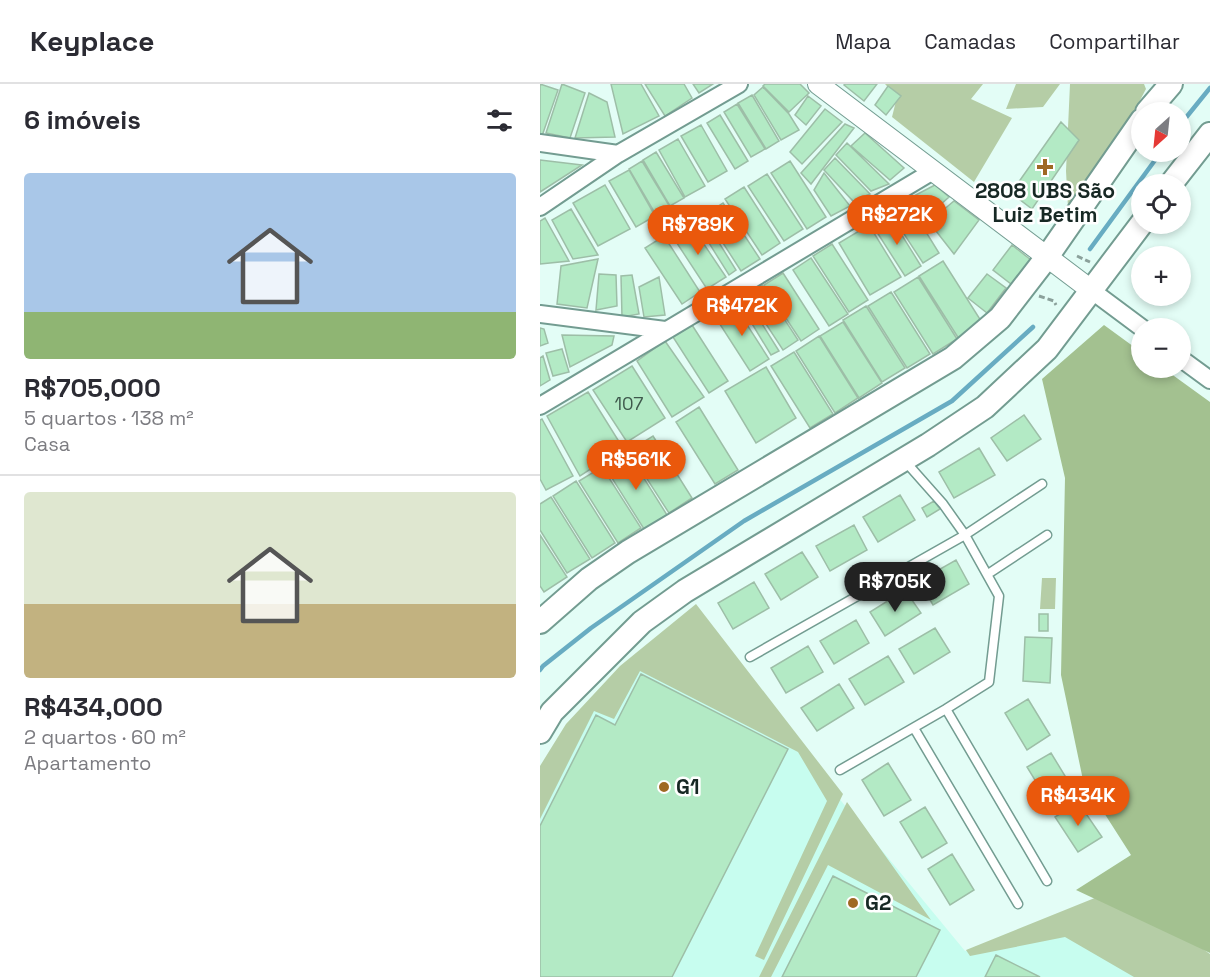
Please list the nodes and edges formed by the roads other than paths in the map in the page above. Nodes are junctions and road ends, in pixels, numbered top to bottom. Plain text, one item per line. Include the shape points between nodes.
1 (739, 84) edge
2 (818, 84) edge
3 (1171, 84) edge
4 (1151, 102) edge
5 (1131, 131) edge
6 (1210, 134) edge
7 (540, 143) edge
8 (618, 154) junction
9 (933, 171) junction
10 (1179, 174) edge
11 (540, 207) edge
12 (1134, 234) edge
13 (1047, 257) junction
14 (1091, 290) junction
15 (540, 314) edge
16 (1131, 320) edge
17 (665, 330) junction
18 (1191, 366) edge
19 (1210, 380) edge
20 (540, 406) edge
21 (904, 459) junction
22 (1042, 484) dead end
23 (965, 535) junction
24 (1047, 535) dead end
25 (988, 574) junction
26 (540, 621) edge
27 (750, 657) dead end
28 (946, 709) junction
29 (914, 728) junction
30 (540, 732) edge
31 (840, 770) dead end
32 (1047, 881) dead end
33 (1018, 904) dead end

1 - 8 street
2 - 9 street
3 - 4 main road
5 - 13 main road
6 - 10 main road
7 - 8 street
8 - 11 street
9 - 13 street
9 - 17 street
12 - 14 main road
13 - 14 street
13 - 26 main road via 1000,318 953,358 628,552
14 - 16 street
14 - 21 main road via 1047,349 992,400
15 - 17 street
17 - 20 street
18 - 19 street
21 - 23 lane
21 - 30 main road via 685,591 642,622 552,712
22 - 23 lane
23 - 25 lane
23 - 27 lane
24 - 25 lane
25 - 28 lane via 999,596 988,682
28 - 29 lane
28 - 32 lane
29 - 31 lane
29 - 33 lane

